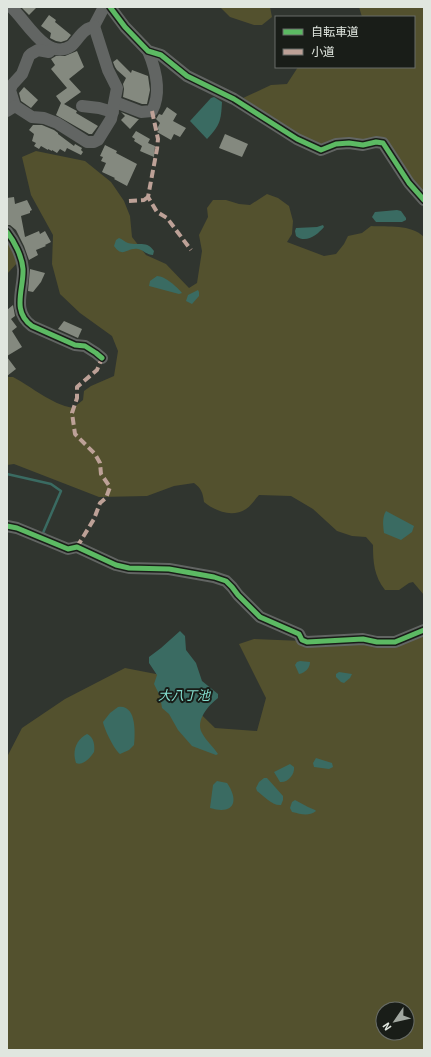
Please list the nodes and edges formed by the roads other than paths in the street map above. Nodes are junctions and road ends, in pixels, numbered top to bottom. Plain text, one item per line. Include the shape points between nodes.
1 (11, 7) edge
2 (104, 7) edge
3 (110, 7) edge
4 (94, 26) junction
5 (52, 49) junction
6 (148, 51) junction
7 (82, 106) dead end
8 (114, 107) junction
9 (11, 108) edge
10 (424, 200) edge
11 (7, 232) edge
12 (102, 358) dead end
13 (7, 526) edge
14 (424, 630) edge

1 - 5 street via 37,37
2 - 4 street
3 - 6 street
4 - 5 street via 85,30 71,46 62,50
4 - 8 street via 108,70 117,88
5 - 9 street via 49,52 38,50 31,54 22,74 10,90
6 - 8 street via 157,80 156,104 152,111 141,112
6 - 10 street via 161,55 187,76 234,99 297,139 321,150 336,144 383,143 409,183
7 - 8 street
8 - 9 street via 111,119 98,140 94,142 87,142 58,122 32,117
11 - 12 street via 19,254 23,268 19,300 27,323 75,345 85,346
13 - 14 street via 68,549 77,547 116,565 129,568 169,569 226,581 260,617 299,634 302,640 307,642 363,639 395,642

